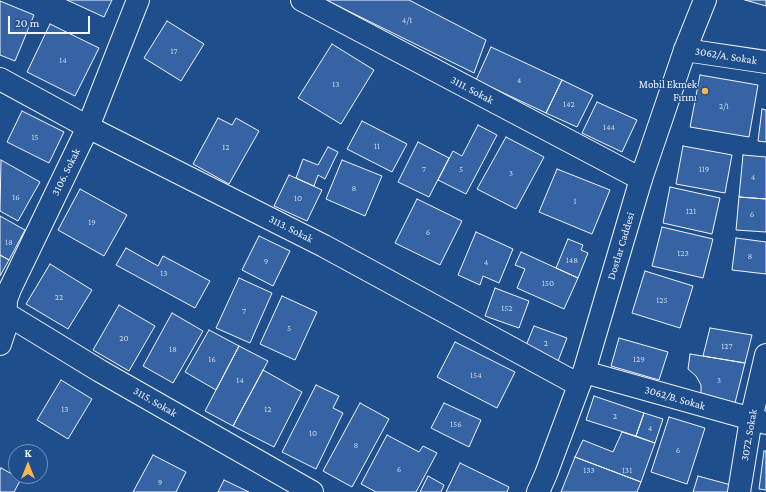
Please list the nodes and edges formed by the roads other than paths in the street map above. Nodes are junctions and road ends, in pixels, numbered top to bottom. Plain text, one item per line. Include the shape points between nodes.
1 (138, 0) edge
2 (302, 0) edge
3 (705, 0) edge
4 (685, 50) junction
5 (766, 62) edge
6 (0, 79) edge
7 (88, 127) junction
8 (641, 179) junction
9 (3, 312) edge
10 (0, 344) edge
11 (766, 355) edge
12 (581, 379) junction
13 (759, 421) edge
14 (312, 492) edge
15 (538, 492) edge
16 (739, 492) edge

1 - 7 street, 3106. Sokak
2 - 8 street, 3111. Sokak
3 - 4 street, Dostlar Caddesi
4 - 5 street, 3062/A. Sokak
4 - 8 street, Dostlar Caddesi
6 - 7 street, 3113. Sokak
7 - 9 street, 3106. Sokak via 10,289
7 - 12 street, 3113. Sokak
8 - 12 street, Dostlar Caddesi
9 - 10 street, 3106. Sokak via 5,329
9 - 14 street, 3115. Sokak via 100,371
11 - 13 street, 3072. Sokak
12 - 13 street, 3062/B. Sokak
12 - 15 street, Dostlar Caddesi
13 - 16 street, 3072. Sokak

